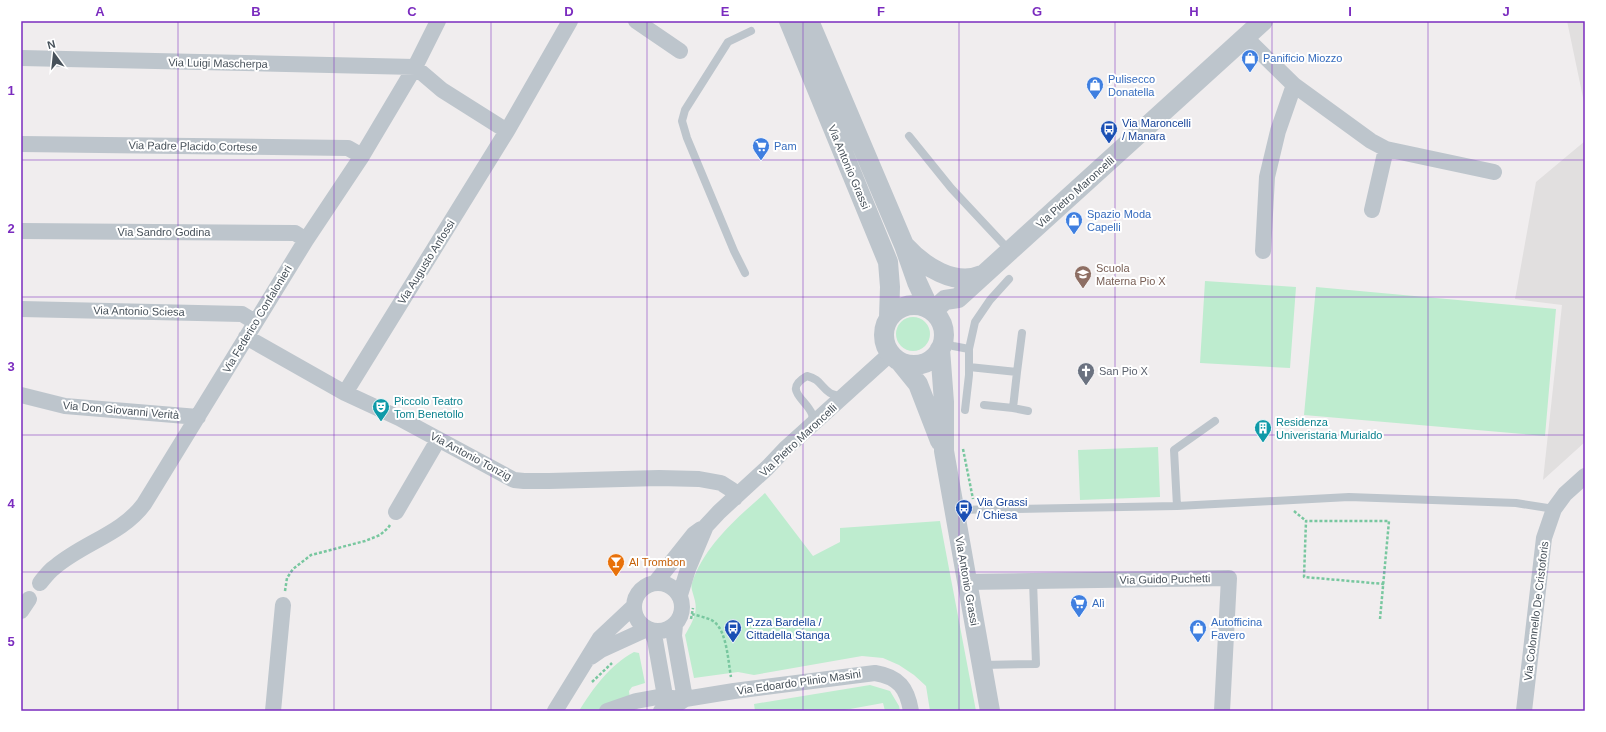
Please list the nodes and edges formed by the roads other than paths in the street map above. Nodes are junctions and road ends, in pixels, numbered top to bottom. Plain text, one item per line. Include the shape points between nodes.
1 (438, 21) edge
2 (570, 21) edge
3 (636, 21) edge
4 (789, 21) edge
5 (809, 21) edge
6 (1263, 21) edge
7 (751, 31) dead end
8 (1245, 37) junction
9 (680, 51) dead end
10 (21, 58) edge
11 (415, 67) junction
12 (1294, 85) junction
13 (507, 131) junction
14 (909, 136) dead end
15 (21, 144) edge
16 (1386, 149) junction
17 (362, 156) junction
18 (1494, 172) dead end
19 (1372, 210) dead end
20 (21, 231) edge
21 (306, 240) junction
22 (904, 245) junction
23 (1009, 250) junction
24 (1263, 251) dead end
25 (745, 273) dead end
26 (982, 275) junction
27 (1009, 279) dead end
28 (958, 298) junction
29 (21, 309) edge
30 (931, 310) junction
31 (889, 317) junction
32 (255, 322) junction
33 (1022, 333) dead end
34 (246, 337) junction
35 (943, 340) junction
36 (969, 349) junction
37 (896, 358) junction
38 (969, 367) junction
39 (1017, 372) junction
40 (345, 393) junction
41 (21, 395) edge
42 (843, 397) junction
43 (984, 405) dead end
44 (1013, 408) junction
45 (965, 410) dead end
46 (1028, 411) dead end
47 (198, 417) junction
48 (1215, 421) dead end
49 (813, 424) junction
50 (438, 440) junction
51 (944, 451) junction
52 (1585, 476) edge
53 (735, 498) junction
54 (1177, 506) junction
55 (1554, 509) junction
56 (955, 510) junction
57 (396, 512) road end
58 (706, 526) junction
59 (1033, 581) junction
60 (966, 582) junction
61 (40, 583) dead end
62 (655, 583) junction
63 (680, 595) junction
64 (283, 605) road end
65 (634, 607) junction
66 (675, 625) junction
67 (649, 630) junction
68 (588, 659) junction
69 (981, 665) junction
70 (685, 699) junction
71 (663, 704) edge
72 (273, 711) edge
73 (555, 711) edge
74 (607, 711) edge
75 (911, 711) edge
76 (990, 711) edge
77 (1222, 711) edge
78 (1524, 711) edge

1 - 11 street, Via Federico Confalonieri
2 - 13 street, Via Augusto Anfossi
3 - 9 street
4 - 31 street, Via Antonio Grassi via 888,262
5 - 22 street, Via Antonio Grassi
6 - 8 street, Via Pietro Maroncelli
7 - 25 lane via 728,42 685,110 682,121
8 - 12 street
8 - 23 street, Via Pietro Maroncelli
10 - 11 street, Via Luigi Mascherpa
11 - 13 street via 442,90
11 - 17 street, Via Federico Confalonieri
12 - 16 street
12 - 24 street via 1278,131 1267,177
13 - 40 street, Via Augusto Anfossi
14 - 23 lane via 951,188
15 - 17 street, Via Padre Placido Cortese via 348,148
16 - 18 street
16 - 19 street
17 - 21 street, Via Federico Confalonieri
20 - 21 street, Via Sandro Godina via 295,233
21 - 32 street, Via Federico Confalonieri
22 - 26 street via 923,262 948,275 972,279
22 - 30 street, Via Antonio Grassi via 916,282
23 - 26 street, Via Pietro Maroncelli
26 - 28 street, Via Pietro Maroncelli
27 - 36 lane via 990,300 976,322
28 - 30 street, Via Pietro Maroncelli via 945,300
28 - 35 street, Via Pietro Maroncelli via 957,309
29 - 32 street, Via Antonio Sciesa via 242,314
30 - 31 street via 919,304 907,305 897,309
30 - 35 street via 940,320
31 - 37 street via 883,333 885,344
32 - 34 street, Via Federico Confalonieri
33 - 39 lane
34 - 40 street, Via Antonio Tonzig
34 - 47 street, Via Federico Confalonieri
35 - 36 lane via 953,346
35 - 37 street via 933,358 924,364 912,365
35 - 51 street, Via Antonio Grassi
36 - 38 lane
37 - 42 street, Via Pietro Maroncelli
37 - 51 street, Via Antonio Grassi via 918,384
38 - 39 lane
38 - 45 lane
39 - 44 lane
40 - 50 street, Via Antonio Tonzig via 399,418
41 - 47 street, Via Don Giovanni Verità via 65,406
42 - 49 street, Via Pietro Maroncelli
42 - 49 lane via 831,394 813,378 807,376 801,380 796,385 796,391 798,398 812,414
43 - 44 lane
44 - 46 lane
47 - 61 street, Via Federico Confalonieri via 138,512 123,525 54,567
48 - 54 lane via 1174,450
49 - 53 street, Via Pietro Maroncelli
50 - 53 street, Via Antonio Tonzig via 514,480 524,482 699,479 721,483 732,490
50 - 57 street
51 - 56 street, Via Antonio Grassi
52 - 55 street, Via Colonnello De Cristoforis via 1565,494
53 - 58 street, Via Pietro Maroncelli
54 - 55 lane via 1349,497 1516,503
54 - 56 lane
55 - 78 street, Via Colonnello De Cristoforis via 1544,538
56 - 60 street, Via Antonio Grassi
58 - 62 street, Via Pietro Maroncelli via 694,534
58 - 63 street, Via Pietro Maroncelli
59 - 60 street, Via Guido Puchetti
59 - 69 lane via 1036,664
59 - 77 street, Via Guido Puchetti via 1229,578
60 - 69 street, Via Antonio Grassi
62 - 63 street via 669,585
62 - 65 street via 640,591 635,598
63 - 66 street via 682,611
64 - 72 street
65 - 67 street via 637,620
65 - 68 street via 600,638
66 - 67 street via 664,631
66 - 70 street via 674,636
67 - 68 street via 601,650
67 - 71 street via 655,640
68 - 73 street
69 - 76 street, Via Antonio Grassi
70 - 71 street, Via Edoardo Plinio Masini
70 - 75 street, Via Edoardo Plinio Masini via 875,673 890,676 902,685
71 - 74 street, Via Edoardo Plinio Masini via 636,701

